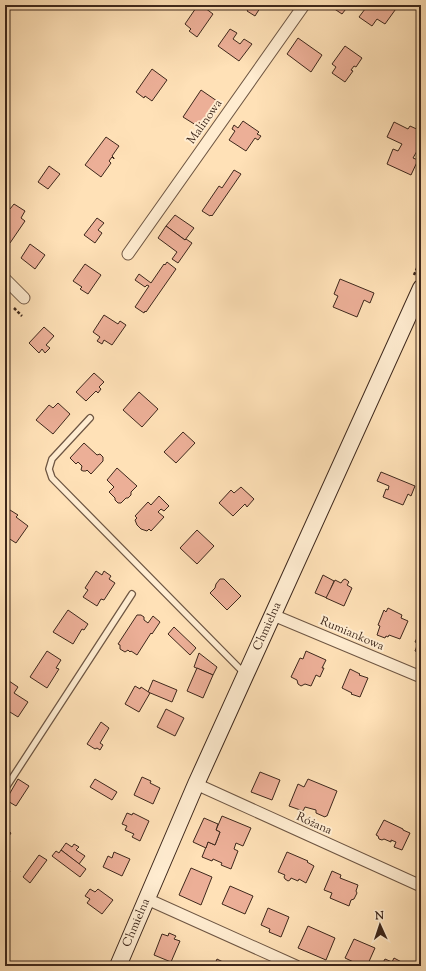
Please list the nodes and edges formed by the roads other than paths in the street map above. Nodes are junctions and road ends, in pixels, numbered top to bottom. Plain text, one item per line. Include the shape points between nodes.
1 (304, 5) edge
2 (128, 254) dead end
3 (5, 279) edge
4 (421, 288) edge
5 (24, 298) dead end
6 (416, 314) edge
7 (90, 418) dead end
8 (132, 594) dead end
9 (273, 615) junction
10 (246, 675) junction
11 (421, 677) edge
12 (196, 784) junction
13 (5, 789) edge
14 (421, 886) edge
15 (147, 899) junction
16 (118, 966) edge
17 (296, 966) edge

1 - 2 street, Malinowa
3 - 5 street
4 - 6 street, Chmielna
6 - 9 street, Chmielna
7 - 10 lane via 52,459 49,469 52,478
8 - 13 lane
9 - 10 street, Chmielna
9 - 11 street, Rumiankowa
10 - 12 street, Chmielna
12 - 14 street, Różana
12 - 15 street, Chmielna
15 - 16 street, Chmielna
15 - 17 street

